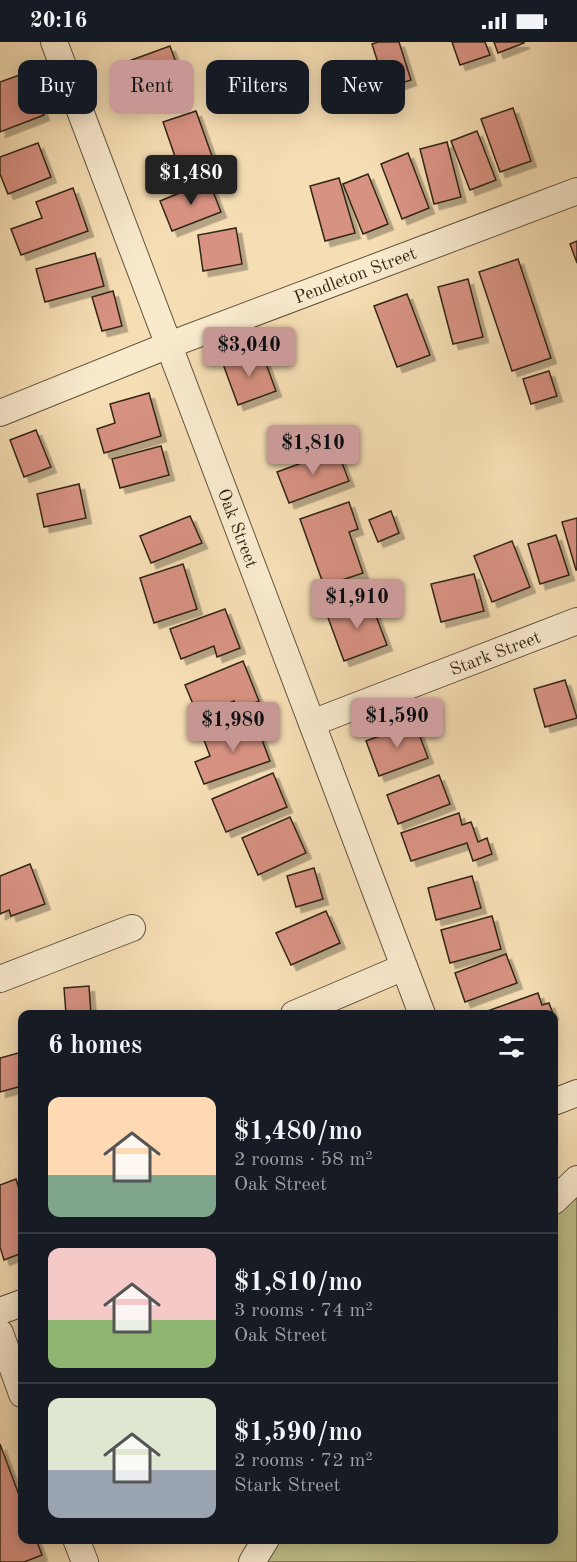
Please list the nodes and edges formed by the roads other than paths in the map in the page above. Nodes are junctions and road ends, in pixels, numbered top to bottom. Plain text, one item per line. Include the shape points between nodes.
1 (54, 42) edge
2 (577, 191) edge
3 (169, 345) junction
4 (0, 413) edge
5 (577, 621) edge
6 (312, 723) junction
7 (132, 928) dead end
8 (404, 967) junction
9 (0, 979) edge
10 (303, 1010) edge
11 (420, 1010) edge
12 (577, 1093) edge
13 (558, 1100) edge
14 (577, 1179) edge
15 (558, 1197) edge
16 (18, 1304) edge
17 (0, 1311) edge
18 (0, 1333) edge
19 (18, 1383) edge
20 (78, 1544) edge
21 (263, 1544) edge
22 (85, 1562) edge
23 (252, 1562) edge

1 - 3 street, Oak Street
2 - 3 street, Pendleton Street
3 - 4 street, Pendleton Street
3 - 6 street, Oak Street
5 - 6 street, Stark Street
6 - 8 street, Oak Street
7 - 9 street
8 - 10 street
8 - 11 street, Oak Street
12 - 13 street
14 - 15 street
16 - 17 street
18 - 19 street
20 - 22 street
21 - 23 street

